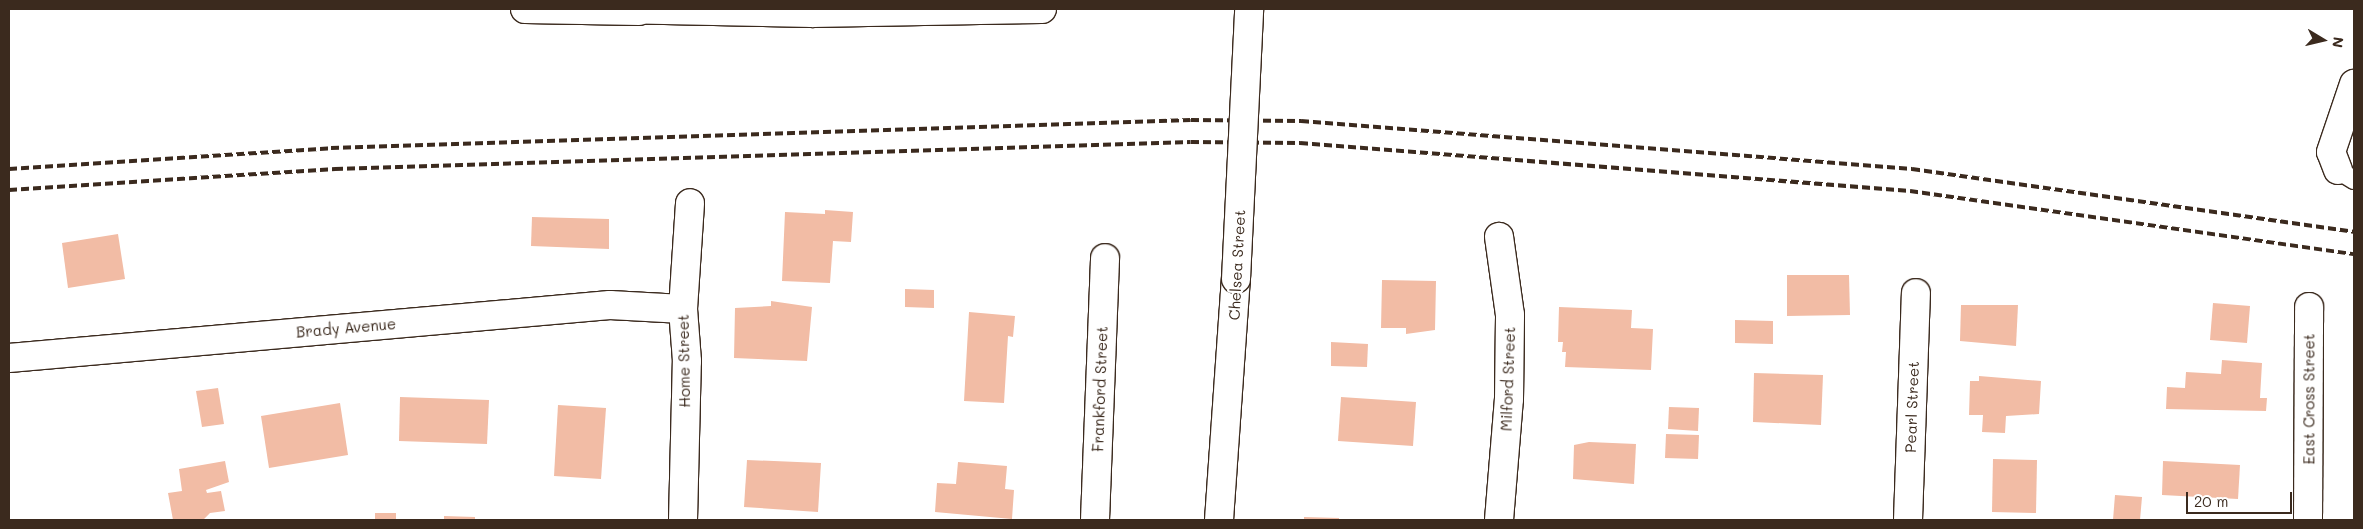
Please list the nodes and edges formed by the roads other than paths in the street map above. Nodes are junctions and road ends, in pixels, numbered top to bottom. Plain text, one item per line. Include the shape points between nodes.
1 (525, 9) edge
2 (615, 9) edge
3 (1042, 9) edge
4 (1249, 9) edge
5 (665, 12) junction
6 (2354, 84) edge
7 (2346, 175) edge
8 (690, 203) dead end
9 (1499, 237) dead end
10 (1105, 258) dead end
11 (1916, 293) dead end
12 (2309, 307) dead end
13 (683, 309) junction
14 (9, 358) edge
15 (683, 520) edge
16 (1095, 520) edge
17 (1219, 520) edge
18 (1499, 520) edge
19 (1908, 520) edge
20 (2308, 520) edge

1 - 5 main road
2 - 5 main road
3 - 5 main road
4 - 17 main road, Chelsea Street, bridge via 1236,279
6 - 7 main road via 2331,152
8 - 13 main road, Home Street
9 - 18 main road, Milford Street via 1510,315 1509,399
10 - 16 main road, Frankford Street
11 - 19 main road, Pearl Street
12 - 20 main road, East Cross Street
13 - 14 main road, Brady Avenue via 610,305
13 - 15 main road, Home Street via 687,361

